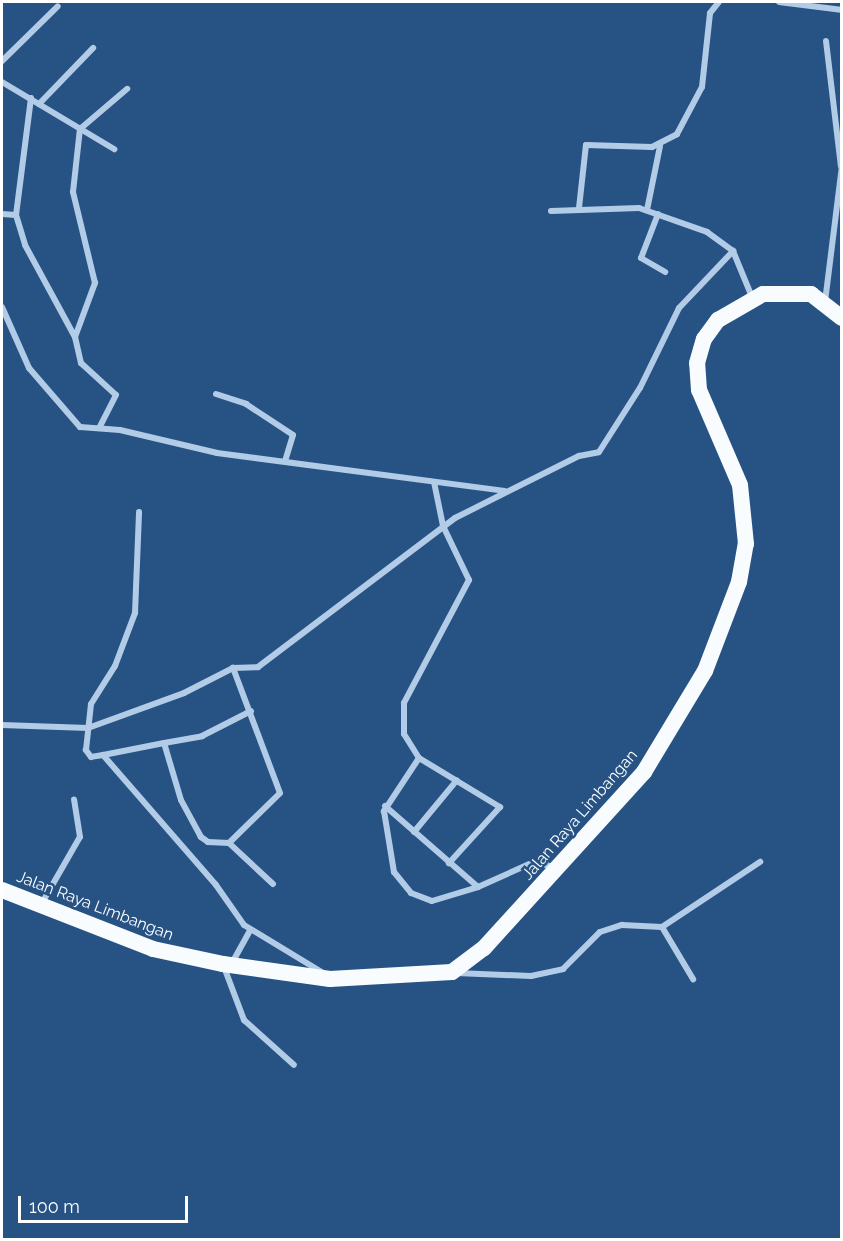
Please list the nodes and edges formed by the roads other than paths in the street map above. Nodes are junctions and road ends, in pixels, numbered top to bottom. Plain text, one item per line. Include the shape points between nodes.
1 (719, 2) edge
2 (779, 2) edge
3 (58, 6) dead end
4 (842, 10) edge
5 (826, 41) dead end
6 (93, 48) dead end
7 (2, 61) edge
8 (2, 82) edge
9 (127, 89) dead end
10 (31, 98) junction
11 (39, 104) junction
12 (80, 129) junction
13 (660, 146) junction
14 (114, 149) dead end
15 (842, 166) edge
16 (579, 208) junction
17 (647, 210) junction
18 (551, 211) dead end
19 (2, 214) edge
20 (658, 214) junction
21 (16, 215) junction
22 (733, 251) junction
23 (665, 272) dead end
24 (753, 297) junction
25 (825, 303) junction
26 (2, 307) edge
27 (842, 318) edge
28 (75, 337) junction
29 (216, 394) dead end
30 (99, 428) junction
31 (285, 461) junction
32 (434, 482) junction
33 (505, 492) junction
34 (139, 512) dead end
35 (443, 526) junction
36 (233, 668) junction
37 (252, 711) junction
38 (2, 725) edge
39 (88, 728) junction
40 (164, 743) junction
41 (103, 755) junction
42 (419, 758) junction
43 (457, 780) junction
44 (74, 799) dead end
45 (385, 806) junction
46 (414, 832) junction
47 (229, 843) junction
48 (760, 862) dead end
49 (449, 863) junction
50 (558, 869) junction
51 (273, 884) dead end
52 (478, 887) junction
53 (2, 890) edge
54 (42, 903) junction
55 (662, 927) junction
56 (250, 930) junction
57 (227, 964) junction
58 (453, 972) junction
59 (330, 979) junction
60 (693, 979) dead end
61 (294, 1065) dead end

1 - 13 street via 710,13 702,87 677,134
2 - 4 street
3 - 7 street
5 - 15 street
6 - 11 street
8 - 10 street
9 - 12 street
10 - 11 street
10 - 21 street
11 - 12 street
12 - 14 street
12 - 28 street via 73,192 95,283
13 - 16 street via 586,145
13 - 17 street
15 - 25 street
16 - 17 street
16 - 18 street
17 - 20 street
19 - 21 street
20 - 22 street via 719,237
20 - 23 street via 640,258
21 - 28 street via 25,245
22 - 24 street
22 - 33 street via 678,308 607,444
24 - 25 highway, Jalan Raya Limbangan via 796,292
24 - 50 highway, Jalan Raya Limbangan via 718,320 704,339 697,369 699,390 742,496 746,544 740,582 679,721 644,772
25 - 27 highway, Jalan Raya Limbangan
26 - 30 street via 29,368 49,396 77,425
28 - 30 street via 83,366 116,395
29 - 31 street via 246,404 293,435
30 - 31 street via 217,453
31 - 32 street
32 - 33 street
32 - 35 street
33 - 35 street
34 - 39 street via 135,613 115,666 91,704
35 - 36 street via 258,667
35 - 42 street via 468,580 403,708 405,734
36 - 37 street
36 - 39 street via 184,693
37 - 40 street via 202,736
37 - 47 street via 279,796
38 - 39 street
39 - 41 street via 87,754
40 - 41 street
40 - 47 street via 181,800 201,837 208,842
41 - 56 street
42 - 43 street
42 - 45 street
43 - 46 street
43 - 49 street via 500,807
44 - 54 street via 80,837
45 - 46 street
45 - 52 street via 394,872 411,893 438,902
46 - 49 street
47 - 51 street
48 - 55 street
49 - 52 street
50 - 52 street via 534,862
50 - 58 highway, Jalan Raya Limbangan via 484,948
53 - 54 highway, Jalan Raya Limbangan
54 - 57 highway, Jalan Raya Limbangan via 153,949
55 - 58 street via 622,925 600,932 563,969 545,974
55 - 60 street
56 - 57 street
56 - 59 street via 302,956
57 - 59 highway, Jalan Raya Limbangan
57 - 61 street via 244,1020
58 - 59 highway, Jalan Raya Limbangan

